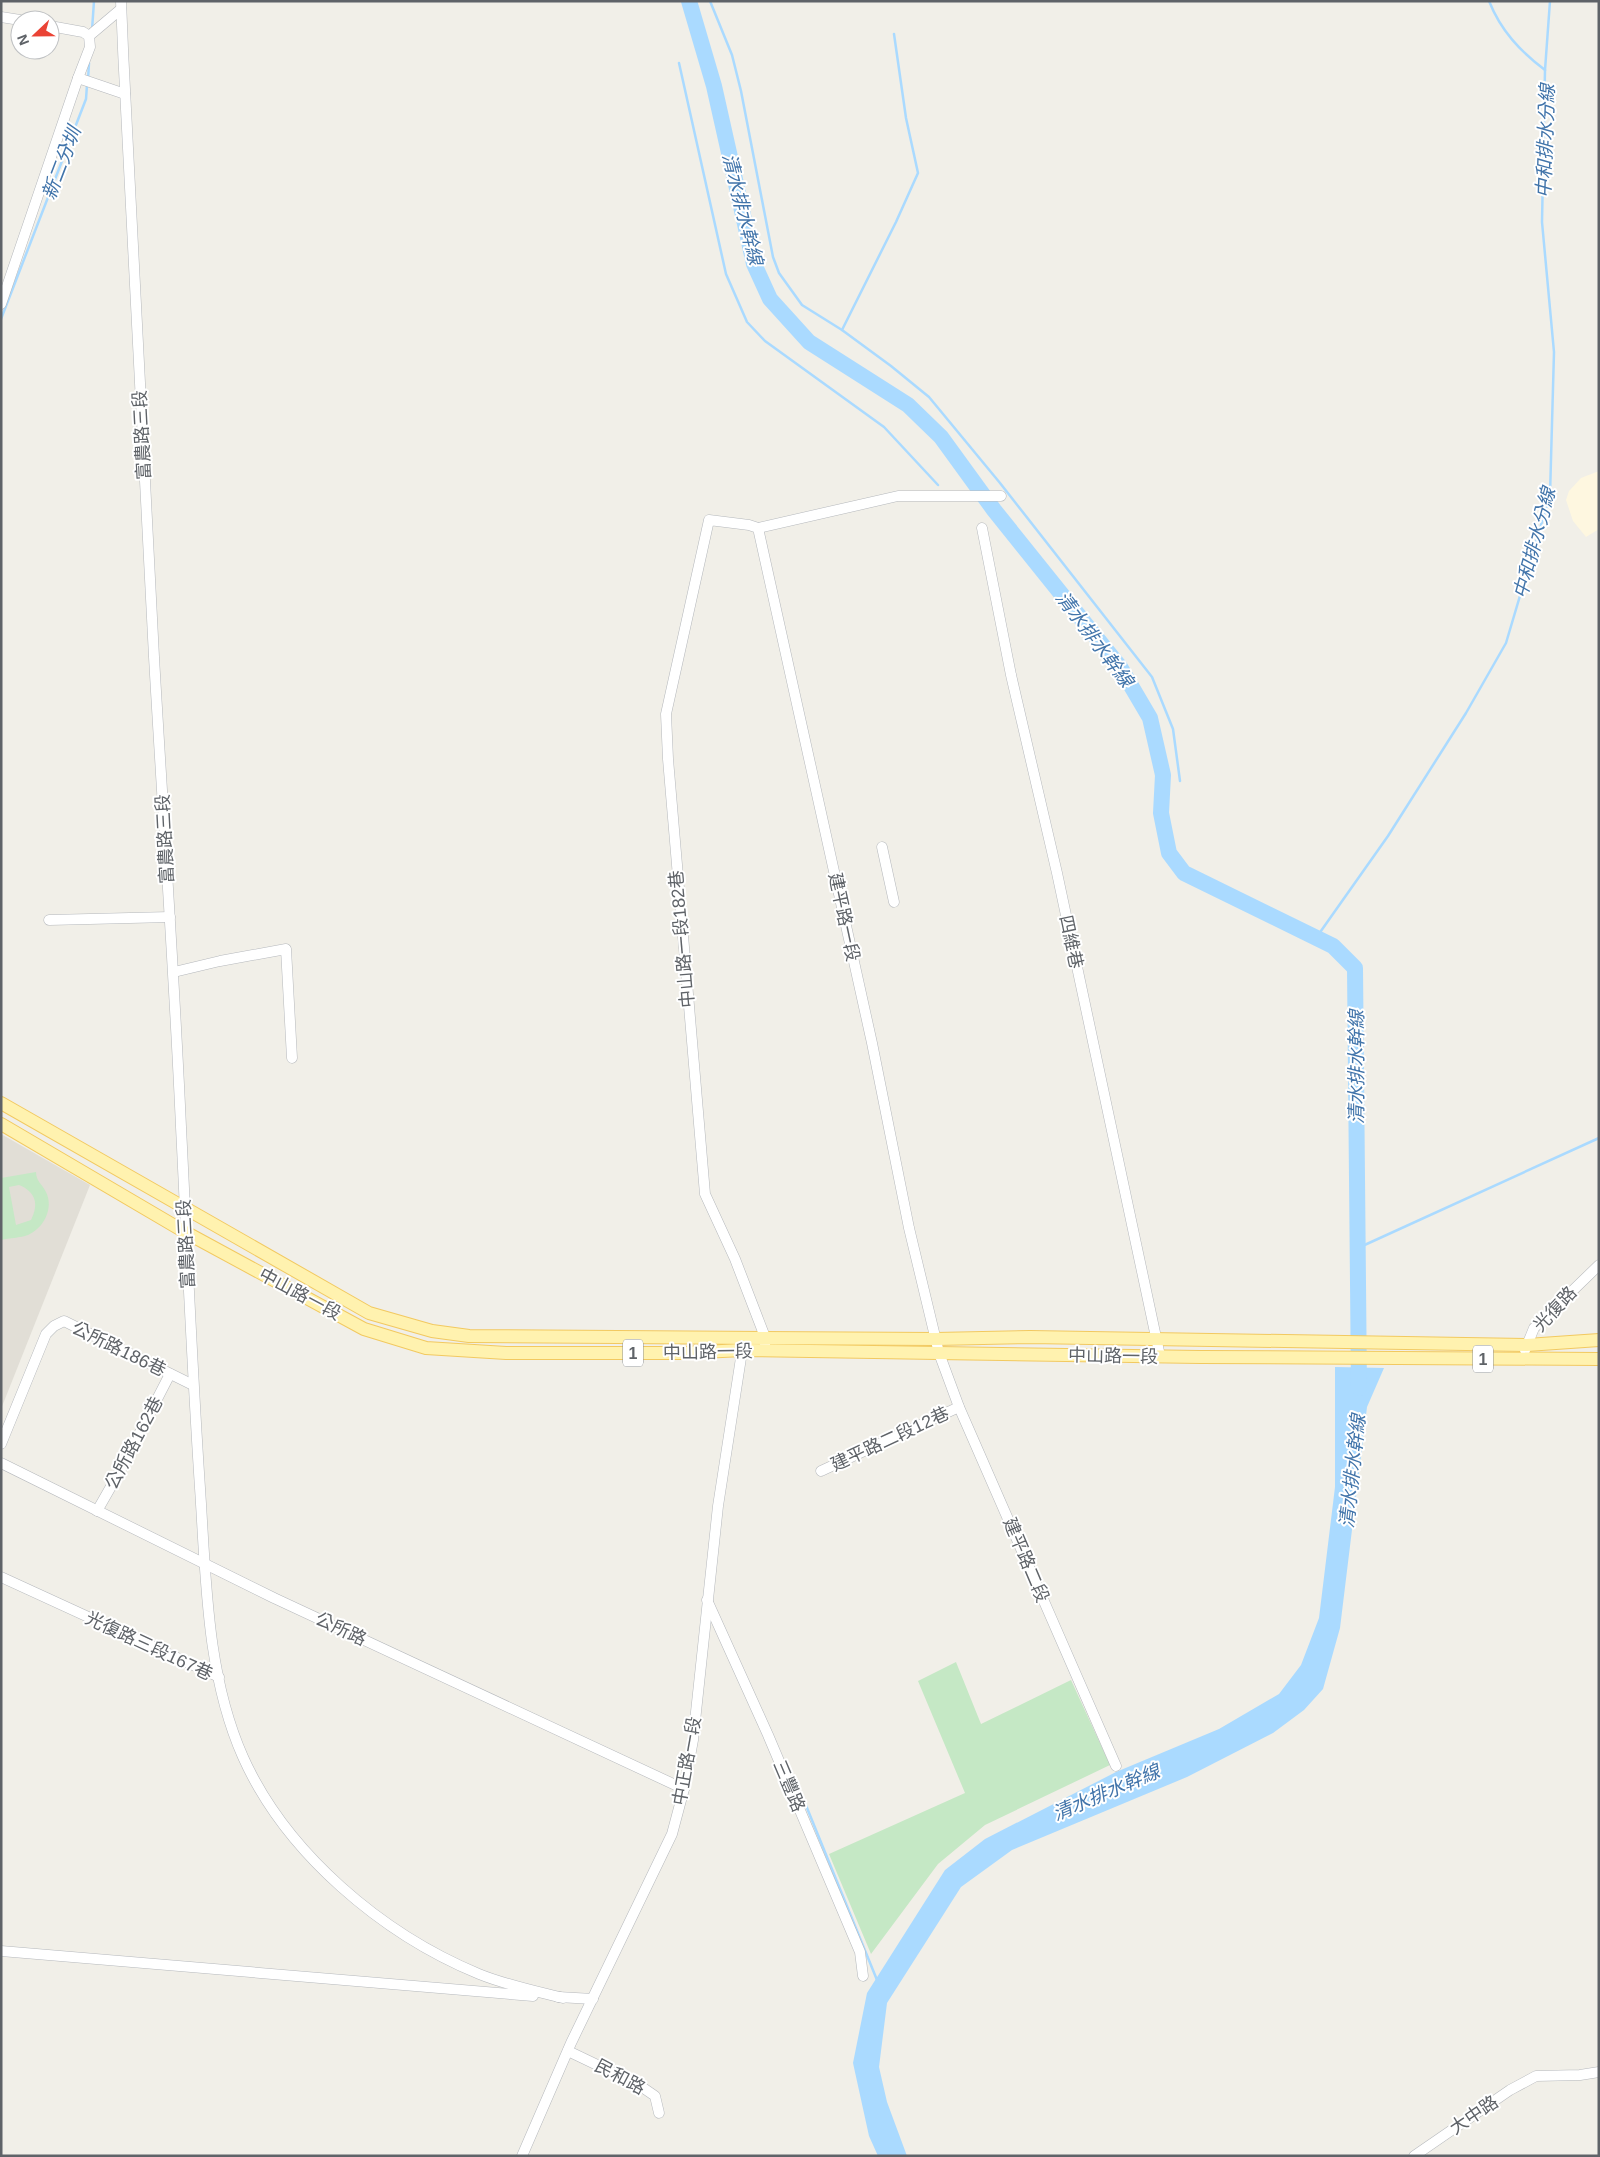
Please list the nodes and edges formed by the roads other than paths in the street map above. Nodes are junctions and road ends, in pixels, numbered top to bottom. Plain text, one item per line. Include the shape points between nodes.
1 (121, 5) edge
2 (60, 28) edge
3 (89, 36) junction
4 (78, 78) junction
5 (125, 94) junction
6 (1, 304) edge
7 (1001, 496) dead end
8 (758, 528) junction
9 (982, 528) dead end
10 (882, 847) dead end
11 (894, 902) dead end
12 (170, 916) junction
13 (49, 920) dead end
14 (174, 972) junction
15 (292, 1058) dead end
16 (1, 1103) edge
17 (1, 1124) edge
18 (184, 1208) junction
19 (185, 1232) junction
20 (1599, 1265) edge
21 (744, 1336) junction
22 (764, 1337) junction
23 (936, 1339) junction
24 (1157, 1339) junction
25 (1599, 1340) edge
26 (1527, 1345) junction
27 (743, 1350) junction
28 (766, 1351) junction
29 (940, 1354) junction
30 (1160, 1356) junction
31 (1599, 1359) edge
32 (1522, 1360) junction
33 (170, 1374) junction
34 (193, 1385) junction
35 (959, 1407) junction
36 (1, 1444) edge
37 (1, 1463) edge
38 (821, 1471) dead end
39 (97, 1511) junction
40 (205, 1564) junction
41 (1, 1577) edge
42 (707, 1599) junction
43 (219, 1677) junction
44 (1116, 1766) dead end
45 (684, 1788) junction
46 (1, 1951) edge
47 (481, 1975) junction
48 (863, 1976) dead end
49 (478, 1991) junction
50 (563, 1998) junction
51 (593, 1999) junction
52 (568, 2051) junction
53 (1599, 2072) edge
54 (659, 2113) dead end
55 (522, 2156) edge
56 (1414, 2156) edge

1 - 3 street
1 - 5 street, 富農路三段
2 - 3 street
3 - 4 street via 90,47
4 - 5 street
4 - 6 street
5 - 12 street, 富農路三段
7 - 8 street via 898,496
8 - 22 street, 中山路一段182巷 via 709,520 666,714 705,1194 735,1259
8 - 23 street, 建平路一段 via 872,1043 909,1228
9 - 24 street, 四維巷 via 1011,675
10 - 11 street
12 - 13 street
12 - 14 street, 富農路三段
14 - 15 street via 286,949
14 - 18 street, 富農路三段
16 - 18 main road, 中山路一段 / 1
17 - 19 main road, 中山路一段 / 1
18 - 19 street, 富農路三段
18 - 21 main road, 中山路一段 / 1 via 369,1313 432,1330 469,1336
19 - 27 main road, 中山路一段 / 1 via 364,1328 426,1348 506,1353
19 - 34 street, 富農路三段
20 - 26 street, 光復路 via 1534,1328
21 - 22 main road, 中山路一段 / 1
21 - 27 street, 中正路一段
22 - 23 main road, 中山路一段 / 1
22 - 28 street, 中山路一段182巷
23 - 24 main road, 中山路一段 / 1
23 - 29 street, 建平路一段
24 - 26 main road, 中山路一段 / 1
24 - 30 street, 四維巷
25 - 26 main road, 1
26 - 32 street, 光復路
27 - 28 main road, 中山路一段 / 1
27 - 42 street, 中正路一段
28 - 29 main road, 中山路一段 / 1
29 - 30 main road, 中山路一段 / 1
29 - 35 street, 建平路二段
30 - 32 main road, 中山路一段 / 1
31 - 32 main road, 1
33 - 34 street, 公所路186巷
33 - 36 street, 公所路186巷 via 64,1322 54,1326 46,1334
33 - 39 street, 公所路162巷
34 - 40 street, 富農路三段
35 - 38 street, 建平路二段12巷
35 - 44 street, 建平路二段
37 - 39 street, 公所路
39 - 40 street, 公所路
40 - 43 street, 富農路三段
40 - 45 street, 公所路
41 - 43 street, 光復路三段167巷
42 - 45 street, 中正路一段 via 693,1740
42 - 48 street, 三豐路 via 860,1952
43 - 47 street, 光復路三段167巷 via 225,1712 244,1760 275,1814 320,1868 372,1913 436,1953
45 - 51 street, 中正路一段 via 672,1834
46 - 49 street
47 - 49 street via 482,1987
47 - 50 street, 光復路三段167巷
49 - 50 street
50 - 51 street
51 - 52 street, 中正路一段
52 - 54 street, 民和路 via 639,2084 655,2096
52 - 55 street, 中正路一段
53 - 56 street, 大中路 via 1536,2076 1510,2090

